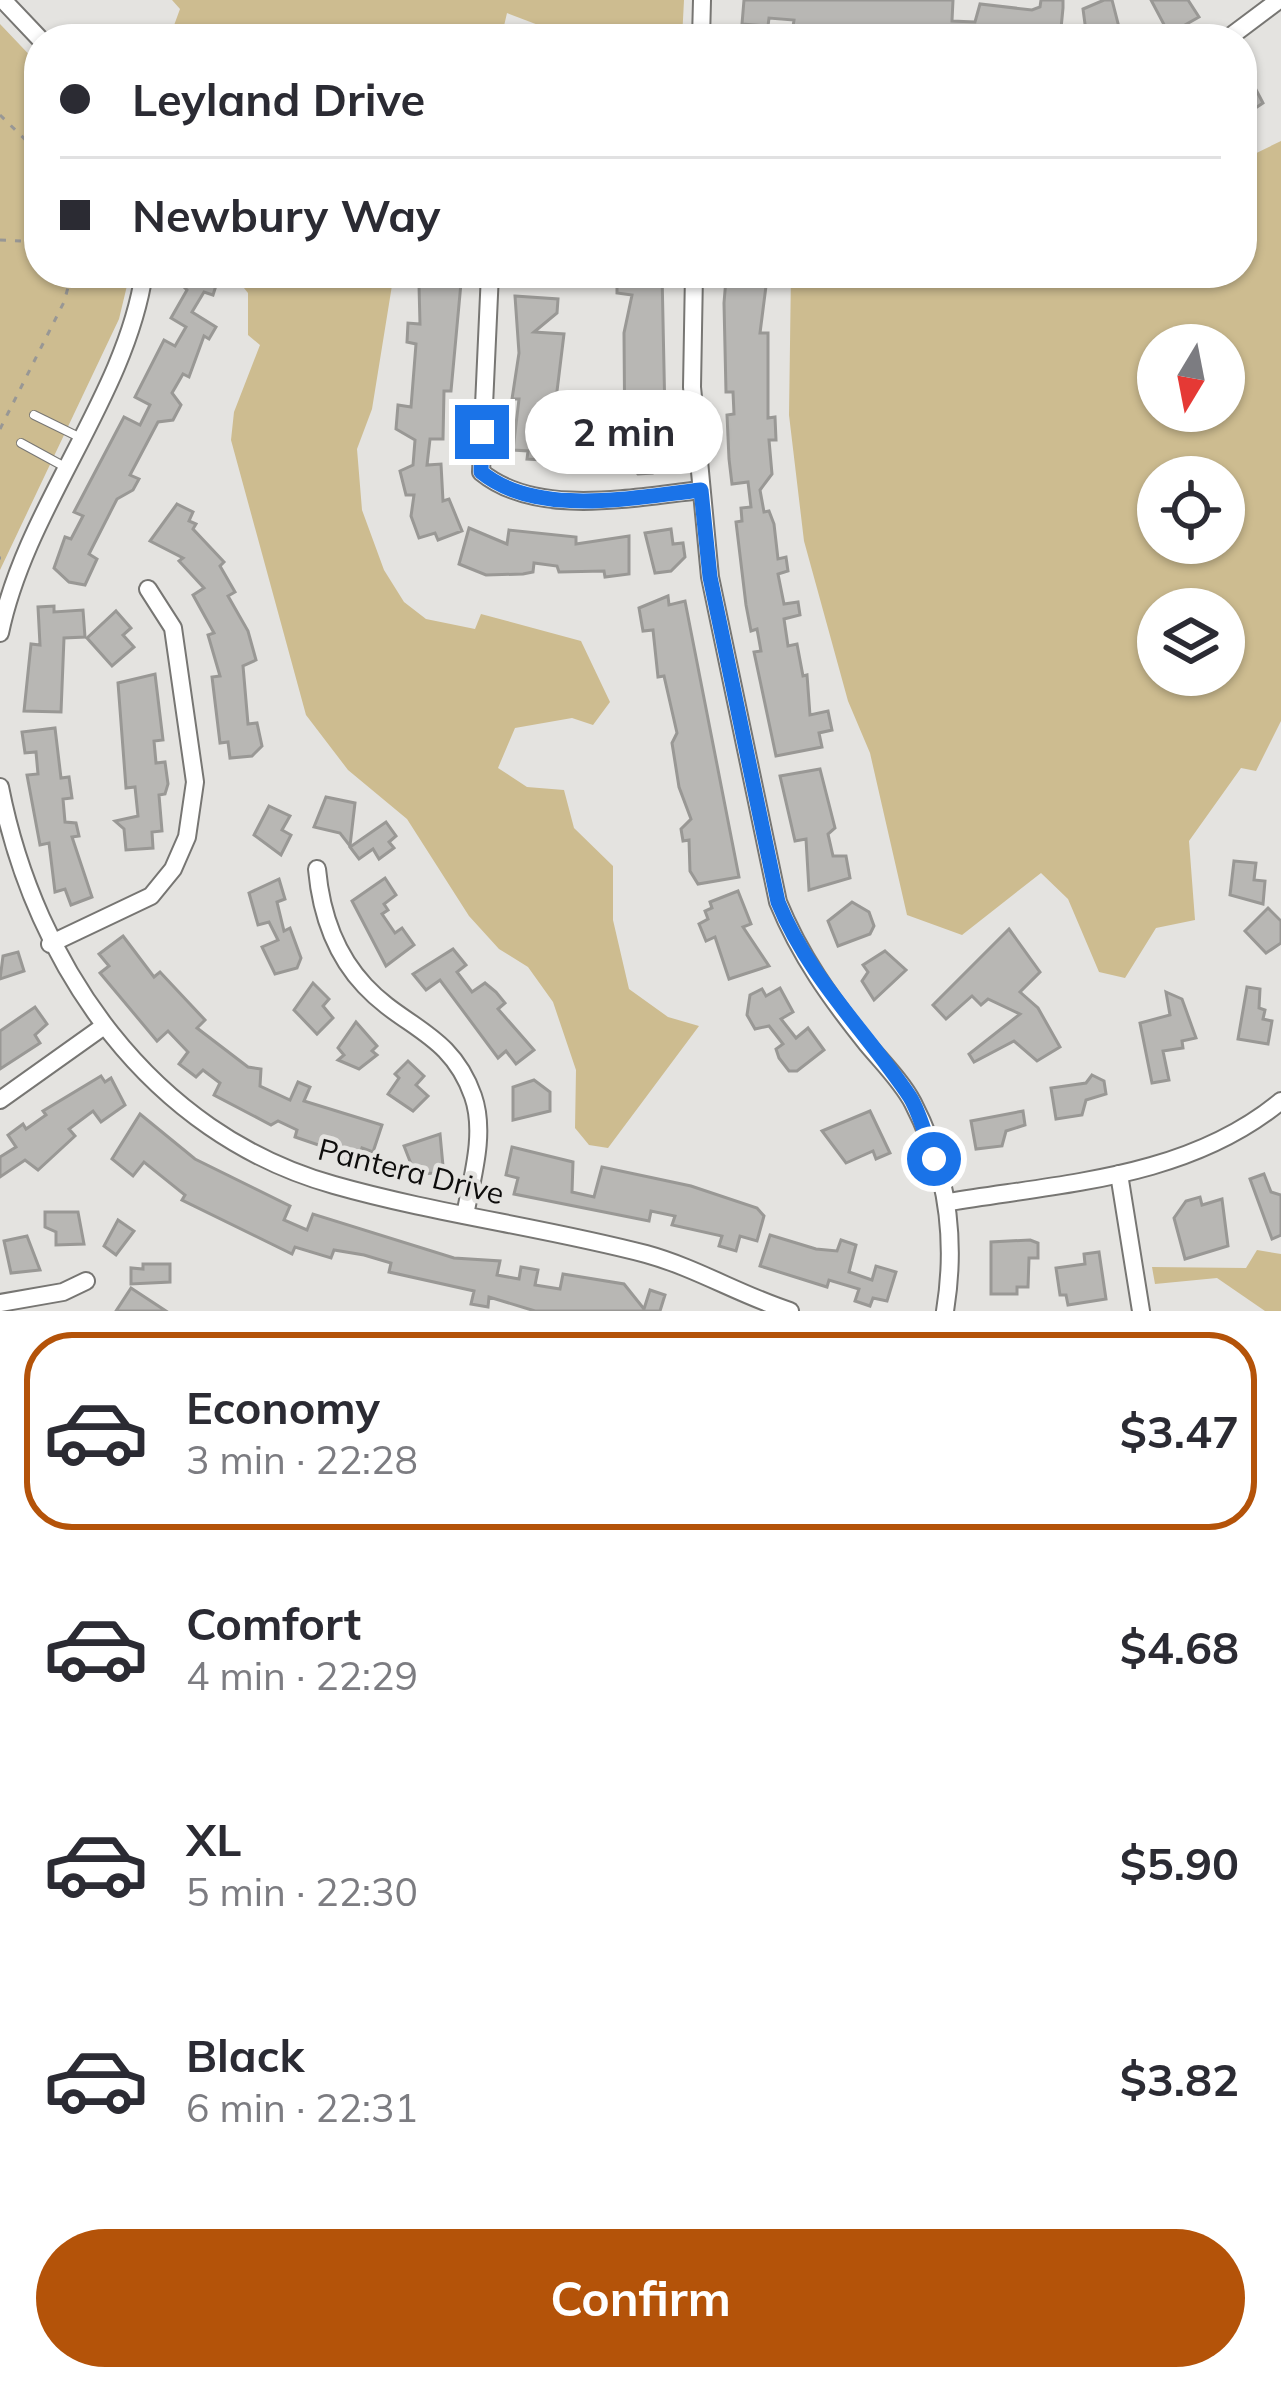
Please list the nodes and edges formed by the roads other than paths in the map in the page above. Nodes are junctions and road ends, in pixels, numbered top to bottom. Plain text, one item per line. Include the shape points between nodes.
1 (1279, 0) edge
2 (1247, 24) edge
3 (141, 288) edge
4 (489, 288) edge
5 (694, 288) edge
6 (34, 415) dead end
7 (79, 437) junction
8 (21, 443) dead end
9 (65, 467) junction
10 (701, 490) junction
11 (148, 589) dead end
12 (0, 634) edge
13 (0, 787) edge
14 (7, 857) edge
15 (317, 869) dead end
16 (50, 944) junction
17 (104, 1026) junction
18 (0, 1100) edge
19 (1281, 1101) edge
20 (1119, 1174) junction
21 (949, 1202) junction
22 (465, 1215) junction
23 (86, 1281) dead end
24 (0, 1303) edge
25 (763, 1307) edge
26 (790, 1311) edge
27 (945, 1311) edge
28 (1141, 1311) edge

1 - 2 street
3 - 7 street via 134,322
4 - 10 street via 481,472 502,489 596,501
5 - 10 street
6 - 7 lane
7 - 9 street
8 - 9 lane
9 - 12 street via 17,571
10 - 21 street via 710,577 778,902 796,947 912,1101
11 - 16 street via 173,628 195,782 187,837 151,896
13 - 14 street, Pantera Drive
14 - 16 street, Pantera Drive
15 - 22 street via 321,909 342,957 368,989 437,1037 475,1098 478,1148
16 - 17 street, Pantera Drive
17 - 18 street
17 - 22 street, Pantera Drive via 170,1096 274,1163
19 - 20 street via 1199,1154
20 - 21 street
20 - 28 street
21 - 27 street
22 - 25 street, Pantera Drive via 646,1254 714,1276
23 - 24 street
25 - 26 street, Pantera Drive

